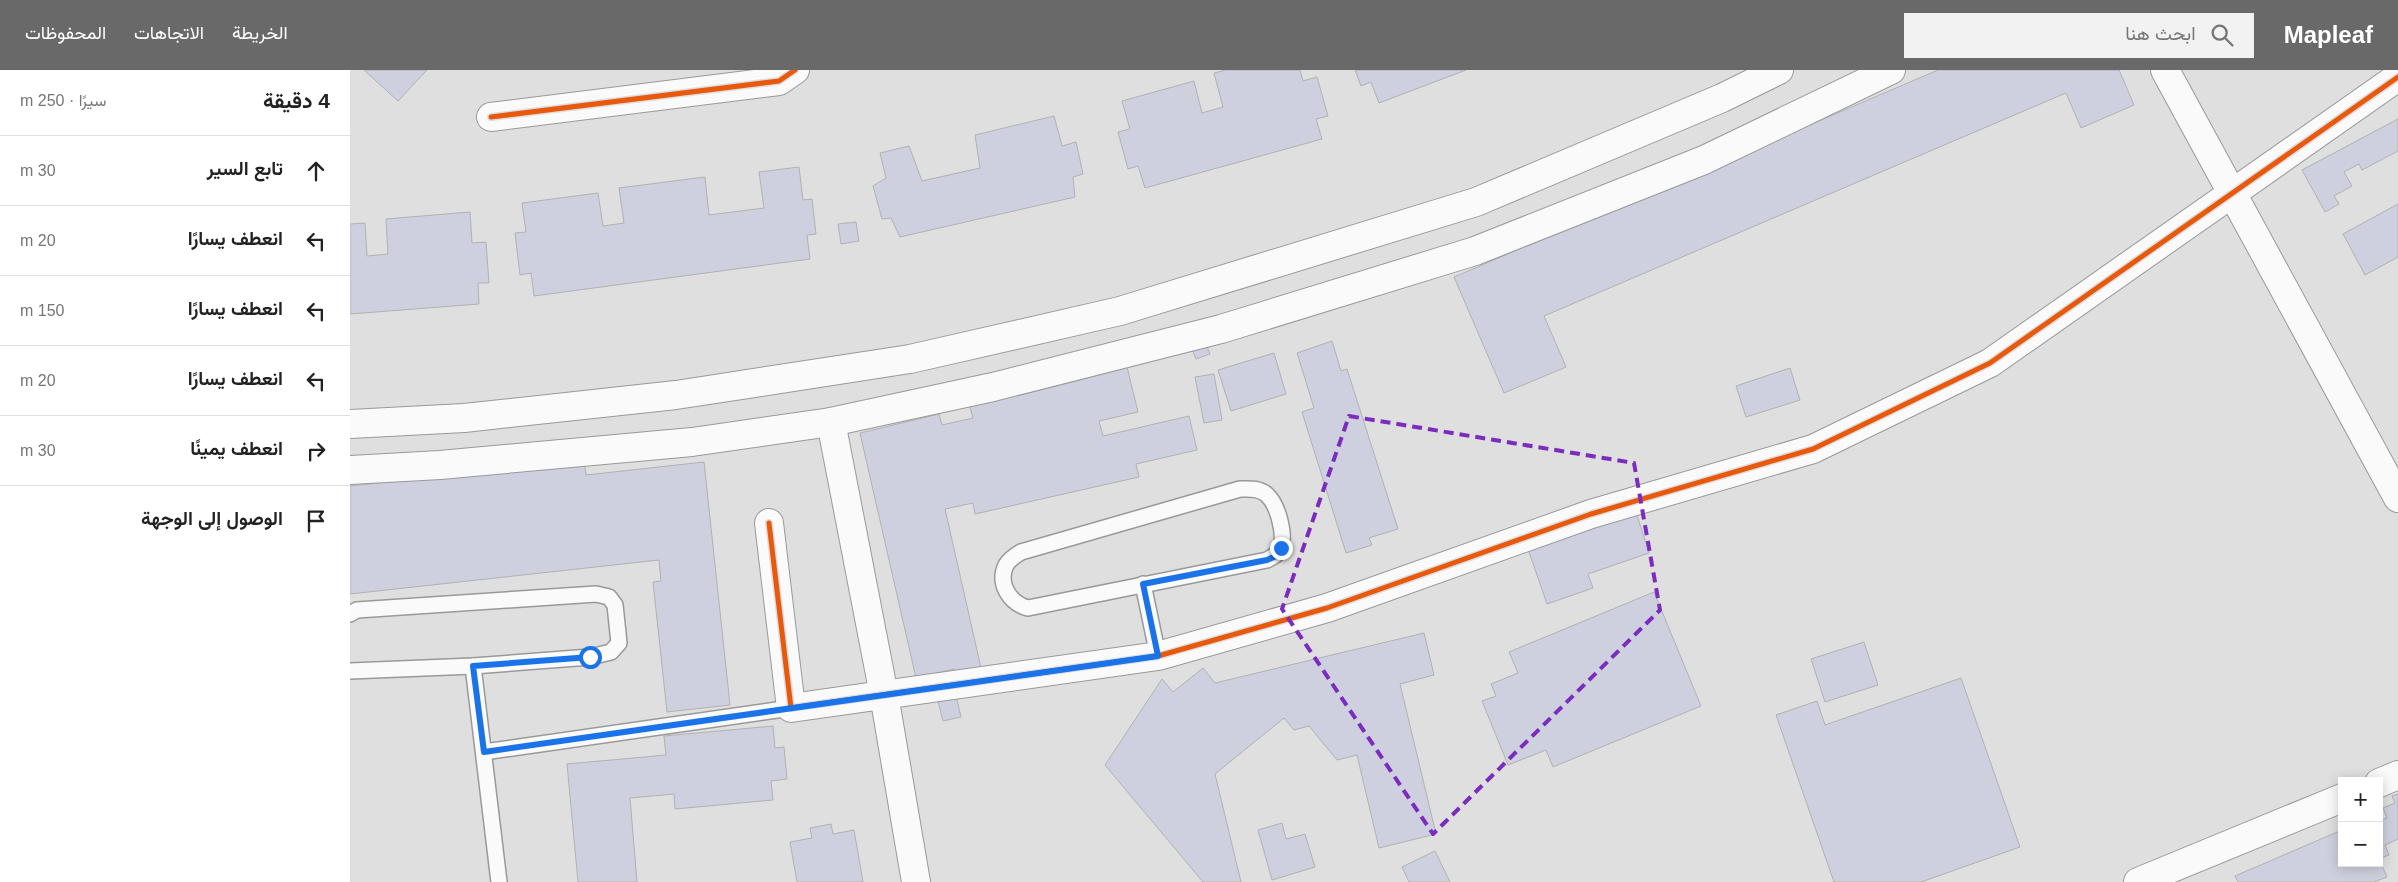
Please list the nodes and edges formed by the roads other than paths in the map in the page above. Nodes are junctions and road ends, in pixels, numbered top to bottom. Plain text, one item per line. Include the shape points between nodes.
1 (795, 70) edge
2 (1779, 70) edge
3 (1891, 70) edge
4 (2165, 70) edge
5 (2398, 77) edge
6 (491, 117) dead end
7 (2230, 193) junction
8 (831, 422) junction
9 (350, 424) edge
10 (350, 470) edge
11 (2398, 498) edge
12 (769, 523) dead end
13 (1143, 584) junction
14 (350, 614) edge
15 (1158, 656) junction
16 (473, 666) junction
17 (350, 671) edge
18 (884, 695) junction
19 (791, 708) junction
20 (484, 752) junction
21 (2398, 775) edge
22 (2383, 781) edge
23 (2338, 800) edge
24 (499, 882) edge
25 (916, 882) edge
26 (2138, 882) edge

1 - 6 street via 779,81
2 - 9 street via 1722,98 1476,202 1120,311 910,359 676,394 464,418
3 - 8 street via 1704,160 1475,250 1221,329 993,387
4 - 7 street
5 - 7 street
7 - 11 street
7 - 15 street via 1990,363 1813,450 1591,514 1327,608
8 - 10 street via 683,443 440,466
8 - 18 street
12 - 19 street
13 - 13 lane via 1276,556 1282,538 1276,508 1267,495 1256,489 1240,489 1035,546 1012,558 1006,564 1003,576 1011,600 1028,608
13 - 15 lane
14 - 16 lane via 358,610 596,594 609,597 616,605 619,644 611,652 590,657
15 - 18 street
16 - 17 lane
16 - 20 lane
18 - 19 street
18 - 25 street
19 - 20 lane
20 - 24 lane
21 - 22 street
23 - 26 street

